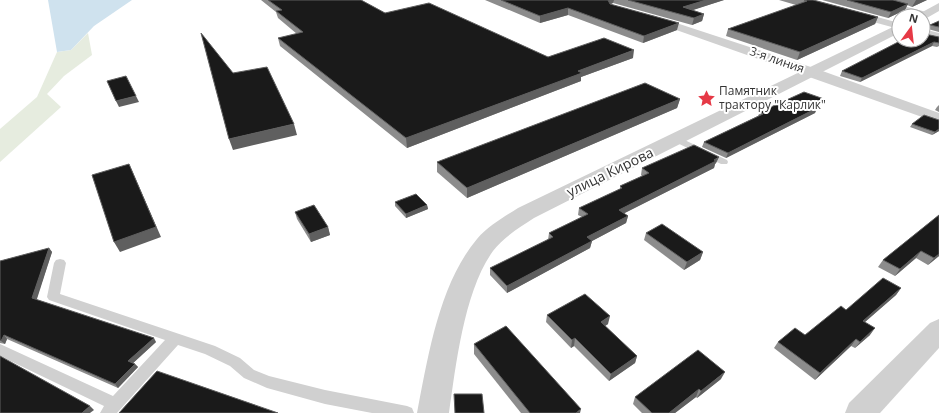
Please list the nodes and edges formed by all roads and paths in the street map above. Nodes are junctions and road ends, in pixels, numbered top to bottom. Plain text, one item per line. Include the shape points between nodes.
1 (804, 0) edge
2 (875, 0) edge
3 (903, 8) edge
4 (636, 14) edge
5 (891, 25) edge
6 (891, 31) edge
7 (812, 72) junction
8 (939, 118) edge
9 (676, 139) junction
10 (724, 162) dead end
11 (60, 263) dead end
12 (939, 330) edge
13 (176, 338) junction
14 (0, 350) edge
15 (111, 409) edge
16 (407, 413) edge
17 (433, 413) edge
18 (860, 413) edge

1 - 5 street
2 - 3 lane
4 - 7 street, 3-я линия
6 - 7 street, улица Кирова
7 - 8 street, 3-я линия
7 - 9 street, улица Кирова
9 - 10 lane
9 - 17 street, улица Кирова via 526,214 486,244 471,266 461,291 445,348
11 - 13 lane via 53,297
12 - 18 street
13 - 15 lane
13 - 16 lane via 235,362 249,374 268,382 325,397
14 - 15 lane

